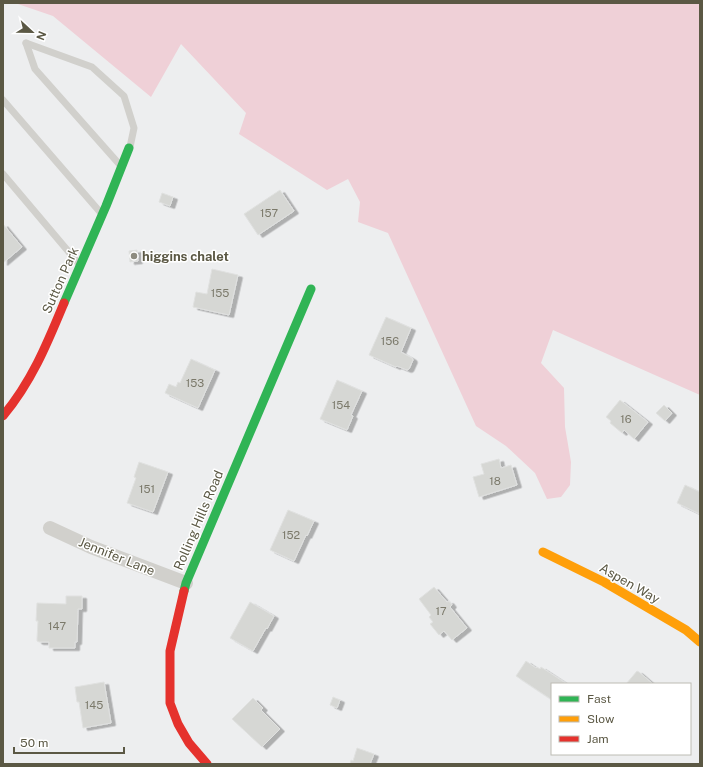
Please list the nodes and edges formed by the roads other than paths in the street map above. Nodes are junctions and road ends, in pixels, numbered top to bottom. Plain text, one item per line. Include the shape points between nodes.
1 (3, 100) edge
2 (129, 148) joint
3 (122, 167) junction
4 (3, 174) edge
5 (102, 216) junction
6 (80, 266) junction
7 (311, 289) dead end
8 (3, 416) edge
9 (50, 528) dead end
10 (542, 552) dead end
11 (186, 583) junction
12 (700, 642) edge
13 (207, 764) edge

1 - 5 lane
2 - 3 street, Sutton Park
2 - 3 lane via 134,128 124,96 92,67 26,43 34,69
3 - 5 street, Sutton Park
4 - 6 lane
5 - 6 street, Sutton Park
6 - 8 street, Sutton Park via 38,363
7 - 11 street, Rolling Hills Road
9 - 11 street, Jennifer Lane via 91,547
10 - 12 street, Aspen Way via 604,582 686,630
11 - 13 street, Rolling Hills Road via 170,651 170,703 189,743

